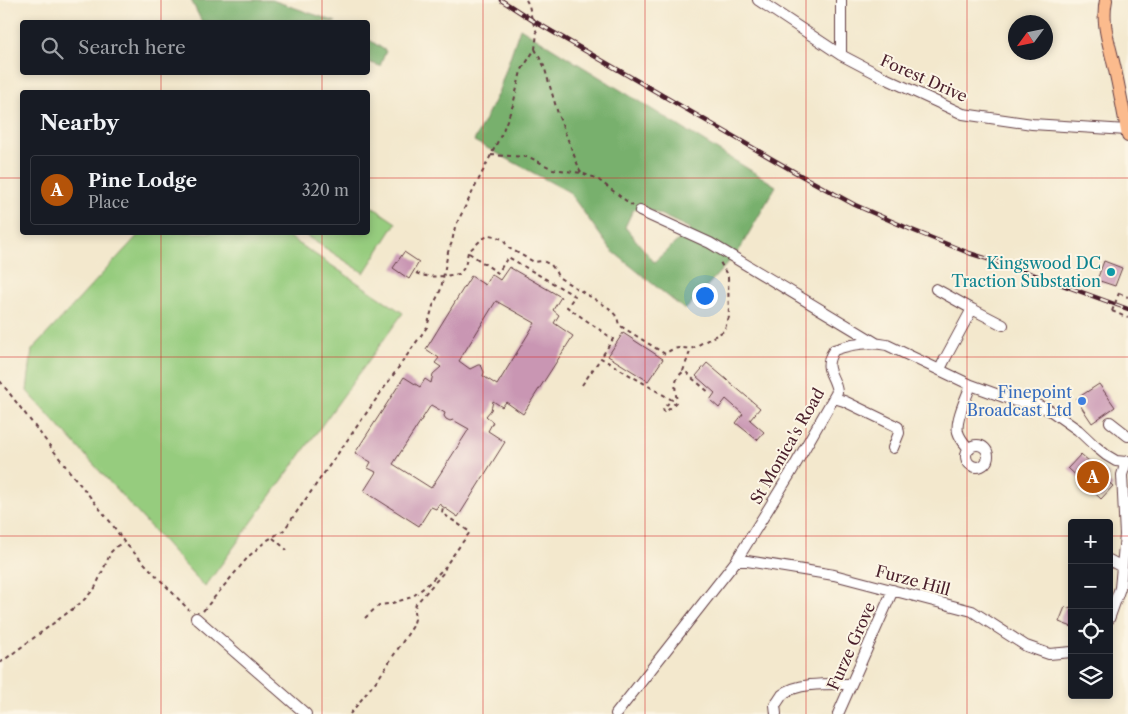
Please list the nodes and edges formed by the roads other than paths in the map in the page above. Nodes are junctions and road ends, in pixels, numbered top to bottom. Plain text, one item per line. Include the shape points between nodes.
1 (758, 0) edge
2 (841, 0) edge
3 (1106, 0) edge
4 (841, 55) junction
5 (1128, 133) edge
6 (640, 211) road end
7 (936, 289) dead end
8 (972, 309) junction
9 (1003, 325) dead end
10 (877, 343) junction
11 (940, 369) junction
12 (972, 385) junction
13 (834, 398) junction
14 (1110, 422) dead end
15 (1128, 436) edge
16 (893, 448) dead end
17 (969, 450) dead end
18 (1127, 462) edge
19 (736, 561) junction
20 (1113, 562) edge
21 (1122, 567) junction
22 (893, 590) junction
23 (1113, 609) edge
24 (196, 618) road end
25 (1068, 652) edge
26 (851, 684) junction
27 (306, 714) edge
28 (616, 714) edge
29 (776, 714) edge
30 (838, 714) edge

1 - 4 street, Forest Drive
2 - 4 street
3 - 5 main road via 1105,31
4 - 5 street, Forest Drive via 963,114
6 - 10 street via 710,243
7 - 8 street
8 - 9 street
8 - 11 street
10 - 11 street, St Monica's Road
10 - 13 street, St Monica's Road via 834,350 828,364 837,385 838,392
11 - 12 street, St Monica's Road
12 - 17 street via 958,423 958,431
12 - 18 street, St Monica's Road via 1051,411 1106,455 1116,461
13 - 16 street via 898,427
13 - 19 street, St Monica's Road
14 - 15 street
18 - 21 street via 1122,475 1125,535
19 - 22 street, Furze Hill via 834,575
19 - 28 street, St Monica's Road
20 - 21 street
21 - 23 street via 1120,588
22 - 25 street, Furze Hill via 972,611 1026,646 1049,654
22 - 26 street, Furze Grove
24 - 27 street
26 - 29 street via 793,689 775,705
26 - 30 street, Furze Grove

